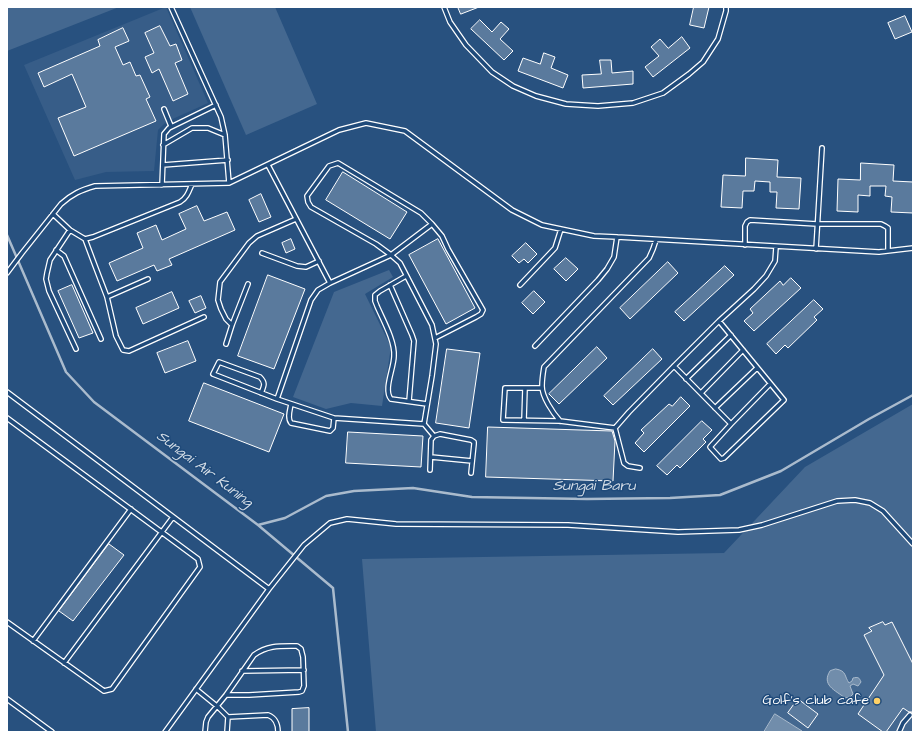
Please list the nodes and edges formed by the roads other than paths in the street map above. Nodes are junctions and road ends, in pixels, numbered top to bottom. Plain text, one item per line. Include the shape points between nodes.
1 (171, 7) edge
2 (444, 7) edge
3 (726, 7) edge
4 (216, 106) junction
5 (164, 109) dead end
6 (171, 126) junction
7 (225, 135) junction
8 (163, 146) junction
9 (822, 148) dead end
10 (228, 160) junction
11 (162, 165) junction
12 (268, 165) junction
13 (230, 183) junction
14 (162, 184) junction
15 (192, 184) junction
16 (53, 214) junction
17 (296, 219) junction
18 (432, 224) junction
19 (818, 224) junction
20 (561, 229) junction
21 (70, 230) junction
22 (617, 237) junction
23 (85, 239) junction
24 (656, 240) junction
25 (745, 245) junction
26 (776, 247) junction
27 (913, 248) edge
28 (816, 249) junction
29 (56, 250) junction
30 (888, 251) junction
31 (262, 253) dead end
32 (391, 255) junction
33 (319, 261) junction
34 (7, 273) edge
35 (406, 276) junction
36 (148, 279) dead end
37 (330, 283) junction
38 (248, 284) dead end
39 (390, 285) junction
40 (520, 285) dead end
41 (107, 297) junction
42 (204, 317) dead end
43 (719, 321) junction
44 (232, 325) junction
45 (730, 335) junction
46 (435, 338) junction
47 (101, 339) dead end
48 (226, 344) dead end
49 (535, 346) dead end
50 (76, 350) dead end
51 (743, 350) junction
52 (674, 366) junction
53 (757, 368) junction
54 (686, 379) junction
55 (770, 384) junction
56 (525, 388) junction
57 (542, 388) junction
58 (7, 392) edge
59 (261, 393) junction
60 (701, 393) junction
61 (277, 399) junction
62 (409, 401) junction
63 (291, 404) junction
64 (427, 404) junction
65 (715, 408) junction
66 (7, 418) edge
67 (334, 418) junction
68 (524, 420) junction
69 (560, 421) junction
70 (424, 424) junction
71 (731, 424) junction
72 (615, 428) junction
73 (434, 436) junction
74 (431, 457) junction
75 (472, 461) junction
76 (640, 468) dead end
77 (430, 470) dead end
78 (471, 474) dead end
79 (131, 509) junction
80 (173, 517) junction
81 (161, 532) junction
82 (913, 544) edge
83 (269, 589) junction
84 (7, 622) edge
85 (33, 641) junction
86 (64, 663) junction
87 (304, 670) junction
88 (242, 671) junction
89 (196, 689) junction
90 (226, 695) junction
91 (7, 699) edge
92 (218, 707) junction
93 (910, 715) dead end
94 (228, 717) junction
95 (52, 732) edge
96 (165, 732) edge
97 (205, 732) edge
98 (227, 732) edge
99 (278, 732) edge
100 (898, 732) edge

1 - 4 lane
2 - 3 lane via 450,22 466,45 492,72 513,86 536,96 566,104 598,106 633,103 663,93 689,74 703,62 718,39
4 - 6 lane
4 - 7 lane
5 - 6 lane
6 - 8 lane via 164,134
7 - 8 lane via 208,128 192,128
7 - 10 lane
8 - 11 lane
9 - 19 lane
10 - 11 lane
10 - 13 lane
11 - 14 lane
12 - 13 lane
12 - 17 lane
12 - 20 lane via 339,130 366,123 405,131 512,210 542,225
13 - 15 lane
14 - 15 lane
14 - 16 lane via 95,186 80,190 68,197
15 - 23 lane via 184,200
16 - 21 lane
16 - 34 lane
17 - 33 lane
17 - 44 lane via 253,239 220,282 218,300 226,319
18 - 32 lane
18 - 32 lane via 421,213 338,163 330,166 307,196 311,208
18 - 46 lane via 442,236 483,310 476,317
19 - 25 lane via 750,220 745,226
19 - 28 lane
19 - 30 lane via 881,224 888,228
20 - 22 lane via 594,236
20 - 40 lane via 555,248
21 - 23 lane
21 - 29 lane
22 - 24 lane
22 - 49 lane via 614,257 607,269
23 - 41 lane
24 - 25 lane
24 - 57 lane via 649,258 544,367
25 - 26 lane
26 - 28 lane
26 - 43 lane via 775,261 766,276
27 - 30 lane
28 - 30 lane
29 - 47 lane via 64,256
29 - 50 lane via 50,260 46,279
31 - 33 lane via 297,266 306,267
32 - 35 lane via 400,263
32 - 37 lane
33 - 37 lane
35 - 39 lane
35 - 46 lane via 432,325
36 - 41 lane
37 - 61 lane via 318,290 311,300
38 - 44 lane
39 - 62 lane via 414,341
39 - 62 lane via 375,295 393,342 394,358 389,396 391,399
41 - 42 lane via 116,336 123,350 129,351
43 - 45 lane
43 - 52 lane
44 - 48 lane
45 - 51 lane
45 - 54 lane
46 - 64 lane
51 - 53 lane
51 - 60 lane
52 - 54 lane
52 - 72 lane
53 - 55 lane
53 - 65 lane
54 - 60 lane
55 - 71 lane
55 - 71 lane via 784,400 721,459 710,447
56 - 57 lane
56 - 68 lane
56 - 68 lane via 505,388 503,420
57 - 69 lane via 553,413
58 - 80 lane
59 - 59 lane via 264,386 260,377 219,362 213,374
59 - 61 lane
60 - 65 lane
61 - 63 lane
62 - 64 lane
63 - 67 lane
63 - 67 lane via 291,423 330,431
64 - 70 lane
65 - 71 lane
66 - 79 lane
67 - 70 lane
68 - 69 lane
69 - 72 lane
70 - 73 lane
72 - 76 lane via 624,463
73 - 74 lane
73 - 75 lane via 440,434 471,440 474,442
74 - 75 lane
74 - 77 lane
75 - 78 lane
79 - 81 lane
79 - 85 lane
80 - 81 lane
80 - 83 lane
81 - 86 lane
81 - 86 lane via 198,559 200,567 112,689 104,691
82 - 83 lane via 883,511 870,503 855,500 837,502 745,529 678,532 568,525 396,524 347,519 330,523 304,545
83 - 89 lane
84 - 85 lane
85 - 86 lane
87 - 88 lane
87 - 88 lane via 301,650 297,646 275,646 260,650
87 - 90 lane via 304,686 299,692
88 - 90 lane
89 - 92 lane
89 - 96 lane
90 - 92 lane
91 - 95 lane
92 - 94 lane
92 - 97 lane via 208,717
93 - 100 lane
94 - 98 lane
94 - 99 lane via 268,715 276,721

